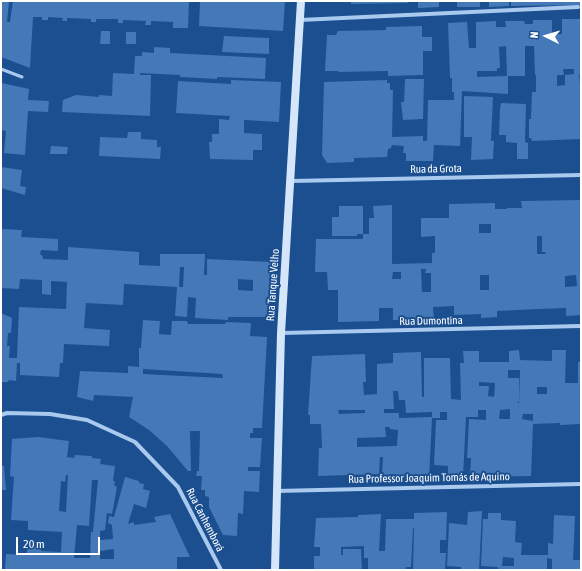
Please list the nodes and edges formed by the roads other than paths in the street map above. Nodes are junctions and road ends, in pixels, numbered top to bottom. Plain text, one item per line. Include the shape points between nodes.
1 (301, 1) edge
2 (578, 7) dead end
3 (300, 20) junction
4 (1, 69) edge
5 (22, 77) dead end
6 (581, 175) edge
7 (291, 181) junction
8 (581, 326) edge
9 (281, 333) junction
10 (1, 414) edge
11 (581, 484) edge
12 (276, 491) junction
13 (221, 570) edge
14 (274, 570) edge

1 - 3 street, Rua Tanque Velho
2 - 3 street
3 - 7 street, Rua Tanque Velho
4 - 5 lane
6 - 7 street, Rua da Grota
7 - 9 street, Rua Tanque Velho
8 - 9 street, Rua Dumontina
9 - 12 street, Rua Tanque Velho
10 - 13 street, Rua Canhemborá via 50,414 87,420 135,442 178,487
11 - 12 street, Rua Professor Joaquim Tomás de Aquino
12 - 14 street, Rua Tanque Velho

